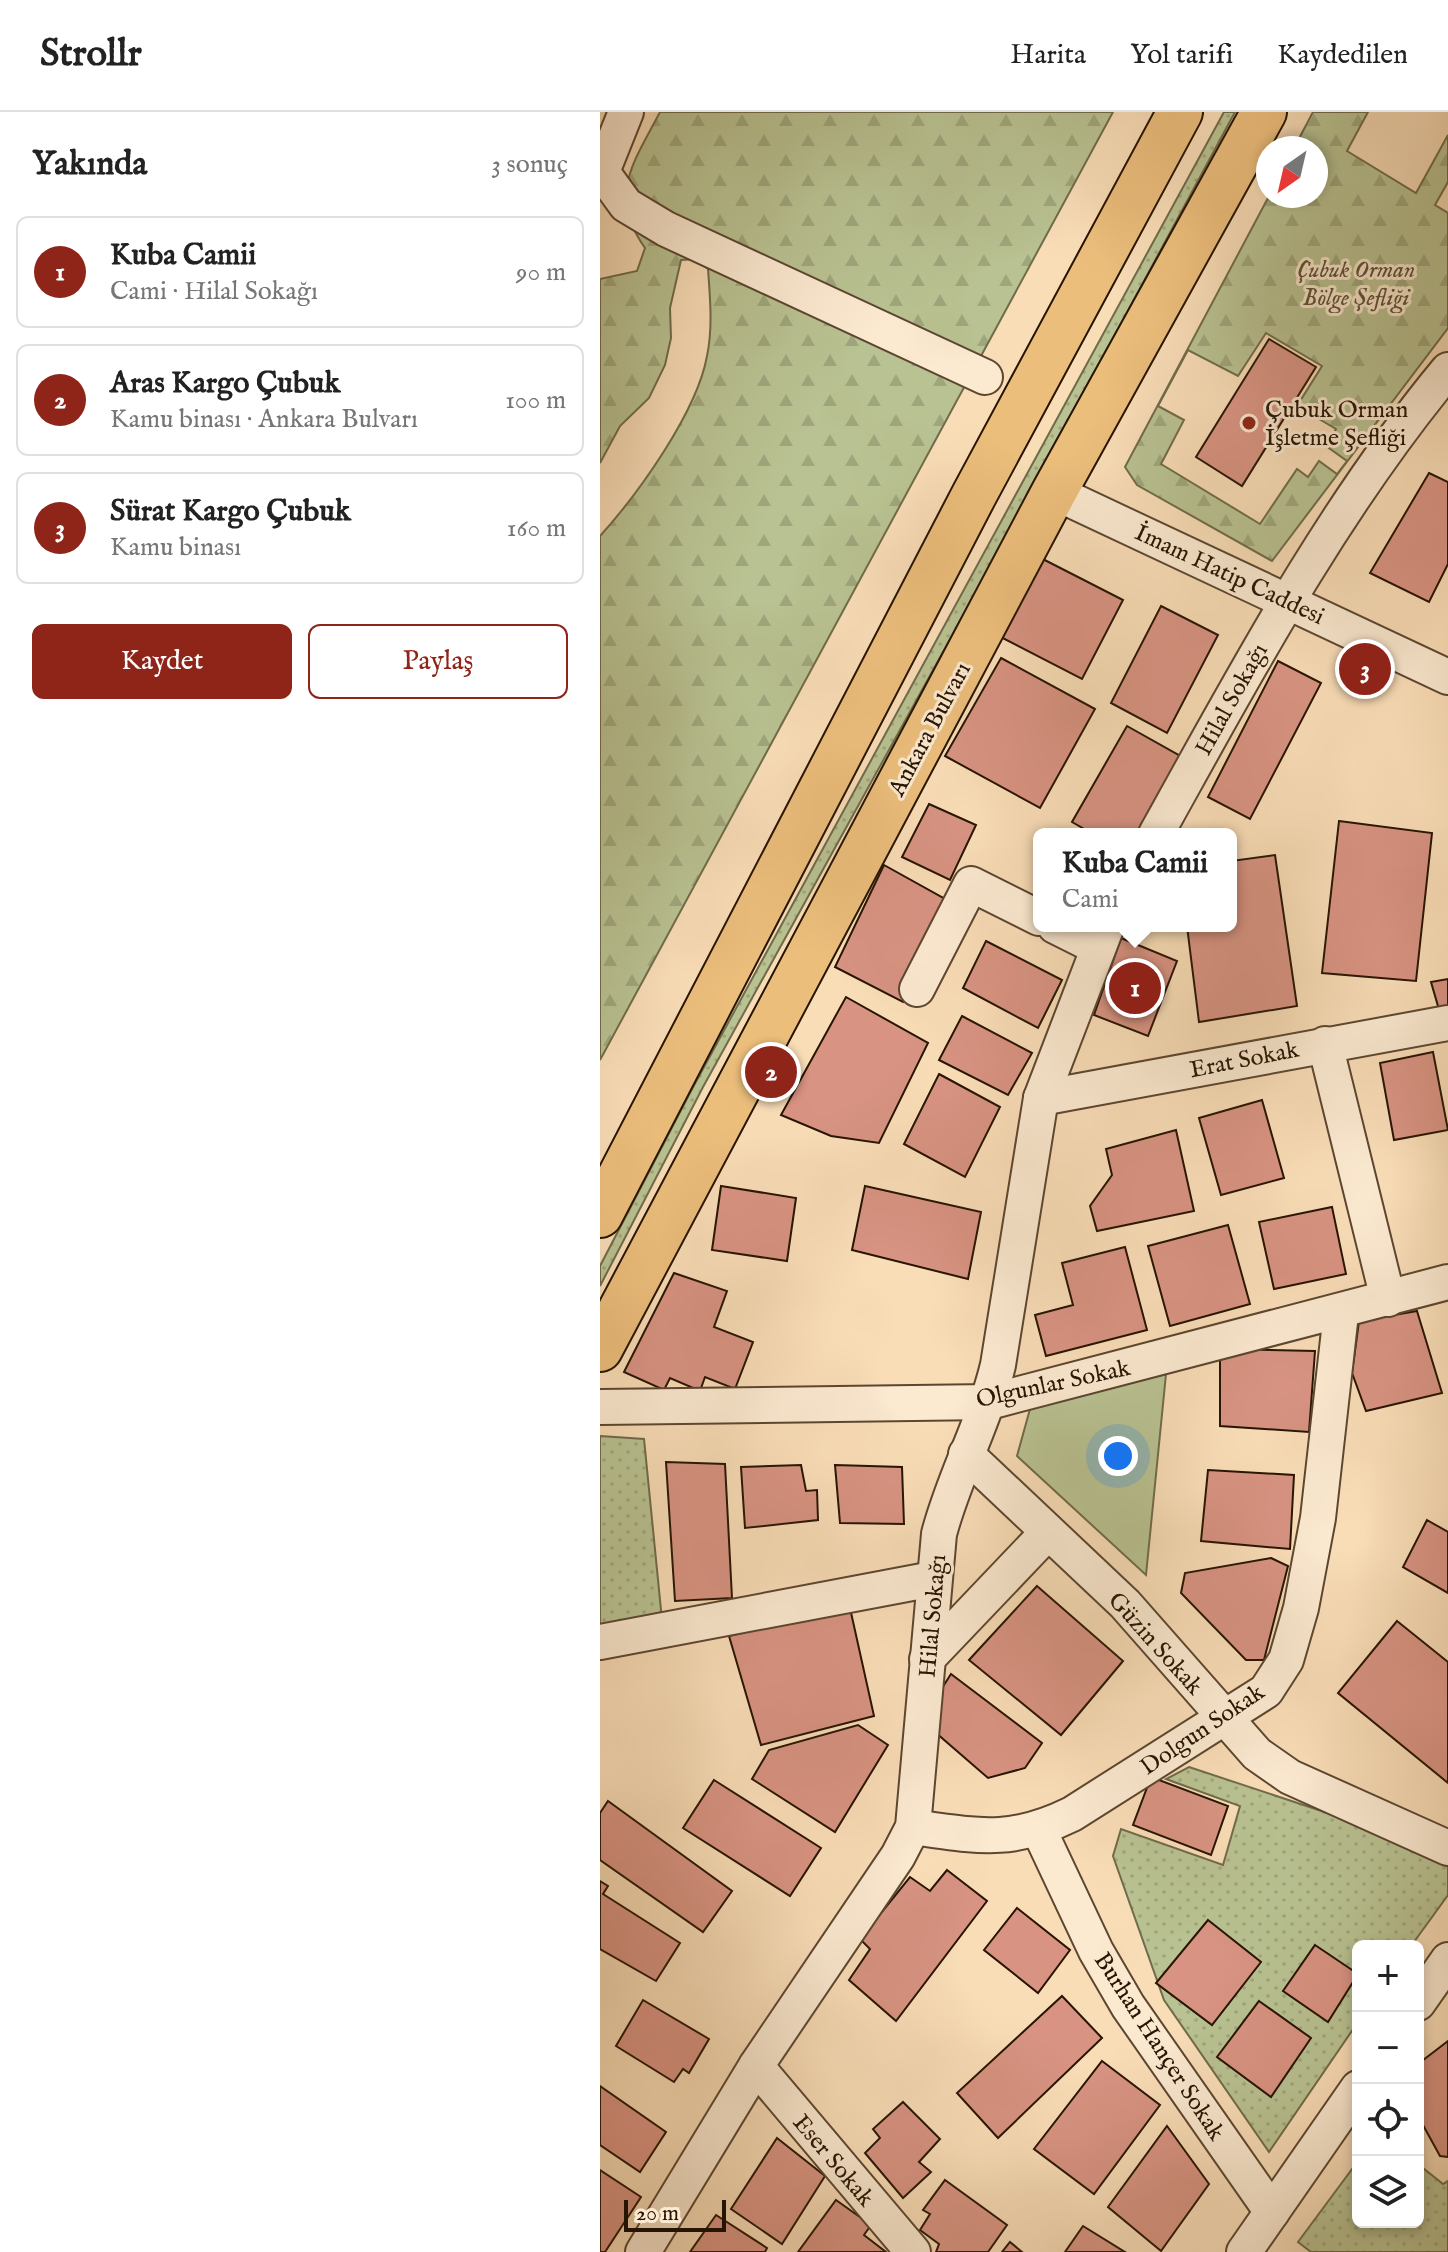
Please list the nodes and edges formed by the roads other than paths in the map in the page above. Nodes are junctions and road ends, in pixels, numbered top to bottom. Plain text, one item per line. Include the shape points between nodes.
1 (1180, 112) edge
2 (1264, 112) edge
3 (622, 113) edge
4 (601, 174) edge
5 (1448, 370) edge
6 (985, 377) dead end
7 (1054, 492) junction
8 (1286, 600) junction
9 (1448, 677) edge
10 (1159, 828) edge
11 (1033, 915) edge
12 (1102, 936) edge
13 (917, 989) dead end
14 (1448, 1023) edge
15 (1325, 1044) junction
16 (1041, 1098) junction
17 (600, 1215) edge
18 (1448, 1282) edge
19 (1388, 1299) junction
20 (1341, 1313) junction
21 (600, 1349) edge
22 (989, 1402) junction
23 (600, 1407) edge
24 (966, 1454) junction
25 (1048, 1532) junction
26 (933, 1579) junction
27 (600, 1642) edge
28 (927, 1659) junction
29 (1224, 1720) junction
30 (913, 1827) junction
31 (1039, 1830) junction
32 (1448, 1848) edge
33 (1448, 1960) edge
34 (1424, 1994) edge
35 (756, 2066) junction
36 (1352, 2097) edge
37 (1272, 2212) junction
38 (643, 2252) edge
39 (913, 2252) edge
40 (1244, 2252) edge

1 - 17 main road via 974,495
2 - 7 main road, Ankara Bulvarı
3 - 4 street
4 - 6 street via 626,205 666,229
5 - 8 street, Hilal Sokağı via 1380,459
7 - 8 street, İmam Hatip Caddesi
7 - 21 main road, Ankara Bulvarı
8 - 9 street, İmam Hatip Caddesi
8 - 10 street, Hilal Sokağı
11 - 13 street via 971,884
12 - 16 street, Hilal Sokağı
14 - 15 street, Erat Sokak
15 - 16 street, Erat Sokak
15 - 19 street
16 - 22 street, Hilal Sokağı
18 - 19 street, Olgunlar Sokak
19 - 20 street, Olgunlar Sokak
20 - 22 street, Olgunlar Sokak
20 - 29 street, Dolgun Sokak via 1318,1518 1301,1608 1286,1660 1266,1691
22 - 23 street, Olgunlar Sokak
22 - 24 street, Hilal Sokağı
24 - 25 street, Güzin Sokak
24 - 26 street, Hilal Sokağı via 948,1499
25 - 28 street
25 - 29 street, Güzin Sokak via 1125,1604
26 - 27 street
26 - 28 street, Hilal Sokağı
28 - 30 street, Hilal Sokağı
29 - 31 street, Dolgun Sokak
29 - 32 street, Güzin Sokak via 1257,1754 1290,1777
30 - 31 street, Dolgun Sokak via 983,1837
30 - 35 street, Hilal Sokağı
31 - 37 street, Burhan Hançer Sokak via 1128,2006
33 - 34 street
35 - 38 street, Hilal Sokağı
35 - 39 street, Eser Sokak
36 - 37 street
37 - 40 street

